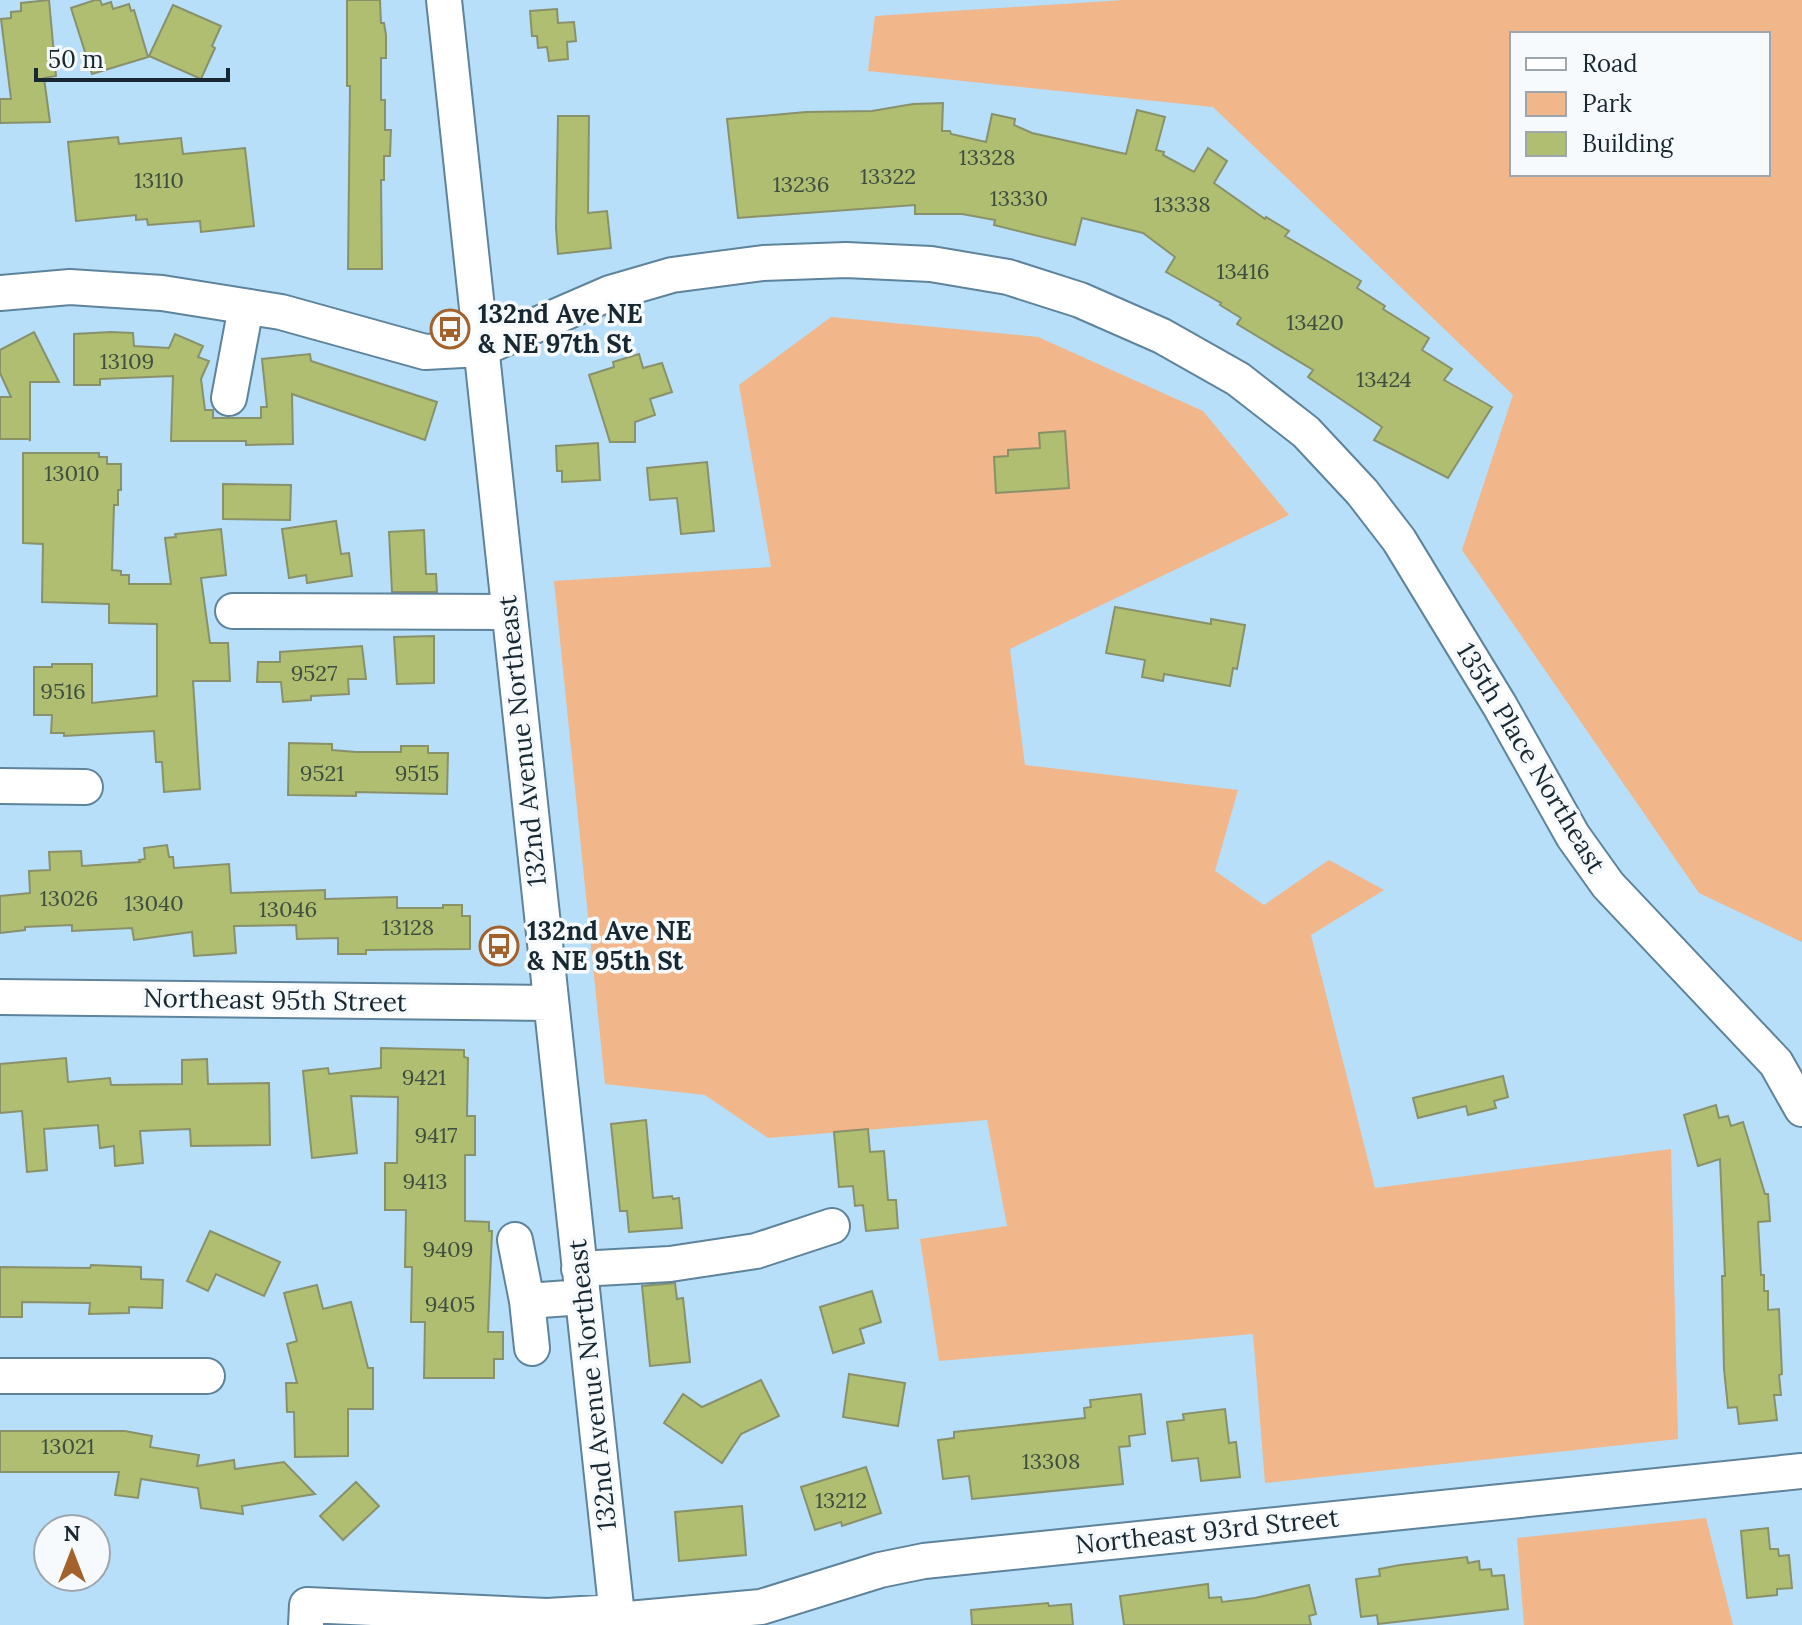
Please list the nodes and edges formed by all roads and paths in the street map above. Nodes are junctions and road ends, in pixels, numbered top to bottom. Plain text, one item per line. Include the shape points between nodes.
1 (444, 0) edge
2 (0, 293) edge
3 (246, 307) junction
4 (481, 349) junction
5 (229, 398) dead end
6 (233, 611) dead end
7 (508, 612) junction
8 (0, 786) edge
9 (85, 787) dead end
10 (0, 997) edge
11 (550, 1003) junction
12 (1802, 1109) edge
13 (832, 1226) dead end
14 (515, 1240) dead end
15 (581, 1283) junction
16 (527, 1301) junction
17 (532, 1348) dead end
18 (0, 1376) edge
19 (207, 1376) dead end
20 (1802, 1471) edge
21 (306, 1615) edge
22 (617, 1619) edge
23 (547, 1620) edge

1 - 4 street, 132nd Avenue Northeast
2 - 3 street via 70,287 162,293
3 - 4 street via 425,352
3 - 5 street
4 - 7 street, 132nd Avenue Northeast
4 - 12 street, 135th Place Northeast via 610,293 672,275 763,263 846,260 931,264 1008,277 1080,300 1162,336 1238,379 1306,432 1362,492 1399,540 1573,836 1608,885 1776,1063
6 - 7 street
7 - 11 street, 132nd Avenue Northeast
8 - 9 street
10 - 11 street, Northeast 95th Street
11 - 15 street, 132nd Avenue Northeast
13 - 15 street via 756,1251
14 - 16 street
15 - 16 street
15 - 22 street, 132nd Avenue Northeast
16 - 17 street
18 - 19 street
20 - 22 street, Northeast 93rd Street via 924,1561 761,1607
21 - 23 street, Northeast 93rd Street
22 - 23 street, Northeast 93rd Street

